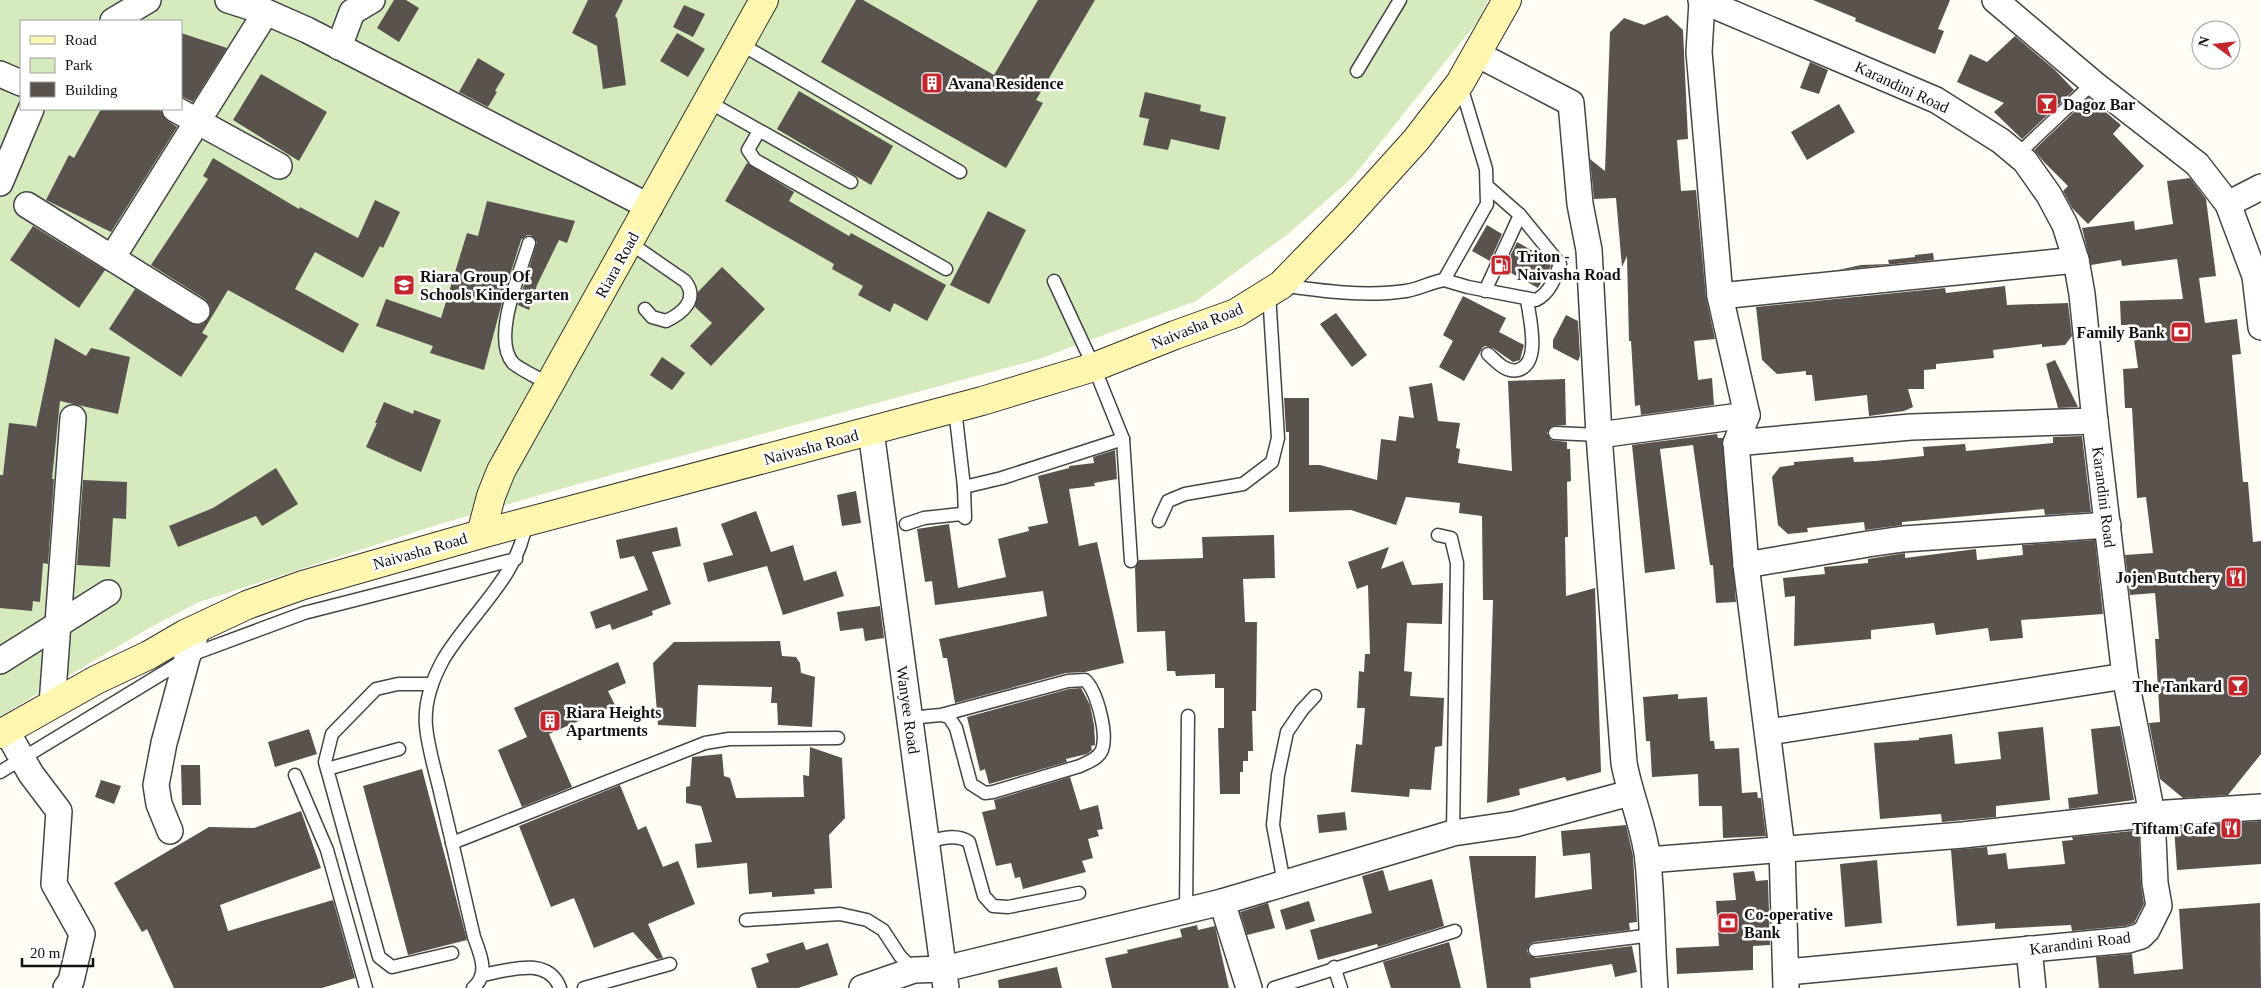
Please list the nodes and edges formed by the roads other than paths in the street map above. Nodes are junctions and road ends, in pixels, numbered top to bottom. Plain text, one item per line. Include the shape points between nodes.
1 (148, 0) edge
2 (228, 0) edge
3 (372, 0) edge
4 (764, 0) edge
5 (1400, 0) edge
6 (1506, 0) edge
7 (1701, 0) edge
8 (1994, 0) edge
9 (266, 12) junction
10 (115, 20) edge
11 (740, 43) junction
12 (339, 46) junction
13 (1477, 54) junction
14 (1357, 71) dead end
15 (0, 74) edge
16 (20, 83) edge
17 (1460, 83) junction
18 (2093, 83) junction
19 (707, 101) junction
20 (31, 110) edge
21 (178, 110) edge
22 (198, 122) junction
23 (759, 131) junction
24 (2017, 155) junction
25 (279, 166) dead end
26 (960, 172) dead end
27 (850, 182) dead end
28 (0, 183) edge
29 (1487, 186) junction
30 (2261, 187) edge
31 (2228, 204) junction
32 (27, 205) dead end
33 (650, 207) junction
34 (1520, 215) junction
35 (529, 243) dead end
36 (630, 243) junction
37 (112, 258) junction
38 (2076, 260) junction
39 (2256, 268) edge
40 (946, 269) dead end
41 (1054, 280) dead end
42 (1444, 280) junction
43 (1275, 289) junction
44 (1485, 291) junction
45 (1720, 296) junction
46 (1527, 299) junction
47 (645, 309) dead end
48 (197, 311) dead end
49 (2261, 327) edge
50 (1488, 354) dead end
51 (1094, 367) junction
52 (550, 385) junction
53 (955, 409) junction
54 (1747, 415) junction
55 (73, 418) dead end
56 (2095, 421) junction
57 (871, 432) junction
58 (1555, 433) dead end
59 (1599, 435) junction
60 (1123, 439) junction
61 (1736, 443) junction
62 (964, 487) junction
63 (1159, 521) dead end
64 (526, 522) junction
65 (906, 524) dead end
66 (2108, 525) junction
67 (480, 534) junction
68 (1438, 535) dead end
69 (516, 559) junction
70 (1131, 561) dead end
71 (1746, 566) junction
72 (108, 593) dead end
73 (59, 623) junction
74 (198, 628) junction
75 (187, 658) junction
76 (0, 661) edge
77 (2125, 676) junction
78 (432, 684) junction
79 (1315, 696) dead end
80 (52, 705) junction
81 (941, 715) junction
82 (1188, 716) dead end
83 (909, 718) junction
84 (3, 732) edge
85 (1769, 732) junction
86 (838, 738) dead end
87 (399, 749) dead end
88 (22, 758) junction
89 (327, 769) junction
90 (0, 772) edge
91 (295, 776) dead end
92 (1630, 793) junction
93 (2261, 808) edge
94 (2152, 814) junction
95 (170, 831) dead end
96 (1453, 833) junction
97 (926, 842) junction
98 (452, 843) junction
99 (1782, 849) junction
100 (1648, 860) junction
101 (1284, 883) junction
102 (1079, 893) dead end
103 (1222, 902) junction
104 (1186, 910) junction
105 (746, 920) dead end
106 (1455, 931) dead end
107 (1652, 935) junction
108 (1535, 950) dead end
109 (2029, 950) junction
110 (452, 953) dead end
111 (670, 964) dead end
112 (1334, 967) junction
113 (914, 970) junction
114 (482, 975) junction
115 (945, 979) edge
116 (1787, 980) edge
117 (66, 988) edge
118 (366, 988) edge
119 (473, 988) edge
120 (560, 988) edge
121 (584, 988) edge
122 (862, 988) edge
123 (1249, 988) edge
124 (1274, 988) edge
125 (1341, 988) edge
126 (1652, 988) edge
127 (2033, 988) edge

1 - 10 street
2 - 9 street
3 - 12 street via 352,12
4 - 11 main road, Riara Road
5 - 14 lane
6 - 13 main road, Naivasha Road
7 - 24 street, Karandini Road via 1936,100 2001,141
7 - 45 street via 1699,52
8 - 18 street
9 - 12 street
9 - 22 street
11 - 19 main road, Riara Road
11 - 26 lane
12 - 33 street
13 - 17 main road, Naivasha Road
13 - 59 street via 1571,102 1580,204 1589,250
15 - 16 street
17 - 29 lane via 1486,169
17 - 43 main road, Naivasha Road via 1376,186
18 - 24 lane
18 - 31 street via 2197,164
19 - 23 lane
19 - 33 main road, Riara Road
20 - 28 street
21 - 22 street
22 - 25 street
22 - 37 street
23 - 27 lane
23 - 40 lane via 748,150 755,160
24 - 38 street, Karandini Road via 2050,195 2065,225
29 - 34 lane
29 - 42 lane via 1487,204
30 - 31 street
31 - 39 street
32 - 37 street
33 - 36 main road, Riara Road
34 - 44 lane
34 - 46 lane via 1560,264 1544,296 1536,300
35 - 52 lane via 507,314 505,340 514,364
36 - 47 lane via 685,281 692,294 682,311 666,321 652,317
36 - 52 main road, Riara Road
37 - 48 street
38 - 45 street
38 - 56 street, Karandini Road
39 - 49 street via 2254,276
41 - 51 lane
42 - 43 lane via 1407,291 1336,293
42 - 44 lane
43 - 51 main road, Naivasha Road via 1236,313
43 - 63 lane via 1278,438 1272,462 1243,484 1184,494 1168,501
44 - 46 lane
45 - 54 street
46 - 50 lane via 1532,340 1528,363 1513,371
51 - 53 main road, Naivasha Road
51 - 60 lane
52 - 67 main road, Riara Road via 501,470
53 - 57 main road, Naivasha Road
53 - 62 lane
54 - 59 street
54 - 61 street
55 - 73 street
56 - 61 street via 1911,427
56 - 66 street, Karandini Road
57 - 64 main road, Naivasha Road
57 - 83 street, Wanyee Road
58 - 59 lane
59 - 92 street via 1624,763
60 - 62 lane
60 - 70 lane
61 - 71 street
62 - 65 lane via 965,518 961,514 924,518
64 - 67 main road, Naivasha Road
64 - 69 lane
66 - 71 street via 1903,540
66 - 77 street, Karandini Road
67 - 74 main road, Naivasha Road via 304,585 247,605
68 - 96 lane via 1451,538 1457,563
69 - 75 lane via 304,613
69 - 78 lane via 443,660
71 - 85 street
72 - 73 street
73 - 76 street
73 - 80 street
74 - 75 street
74 - 80 main road, Naivasha Road
75 - 88 lane
75 - 95 street via 156,785 159,804
77 - 85 street
77 - 94 street, Karandini Road
78 - 89 lane via 398,684 376,689 332,734 325,762
78 - 98 lane via 426,726
79 - 101 lane via 1287,732 1278,775 1273,826
80 - 84 main road, Naivasha Road
81 - 81 lane via 954,722 971,784 985,793 1080,766 1091,762 1102,751 1100,715 1091,686 1085,680 1068,680
81 - 83 lane
82 - 104 lane
83 - 97 street, Wanyee Road
84 - 88 street
85 - 99 street
86 - 98 lane via 729,738 705,743
87 - 89 lane
88 - 90 lane
88 - 117 street via 59,811 54,884 82,934 72,981
89 - 110 lane via 378,957 392,967
91 - 118 lane via 327,850
92 - 96 street via 1515,824
92 - 100 street
93 - 94 street
94 - 99 street via 1963,835
94 - 109 street, Karandini Road via 2159,906 2147,930 2141,936 2128,940
96 - 101 street
97 - 102 lane via 948,837 969,842 984,896 993,906 1008,907
97 - 115 street, Wanyee Road
98 - 114 lane via 483,964
99 - 100 street
99 - 116 street
100 - 107 street
101 - 103 street
103 - 104 street
103 - 123 street
104 - 115 street
105 - 113 lane via 840,914 867,920 883,930
106 - 112 lane
107 - 108 lane
107 - 126 street
109 - 116 street, Karandini Road
109 - 127 street
111 - 121 lane
112 - 124 lane
112 - 125 lane
113 - 115 street
113 - 122 street
114 - 119 lane
114 - 120 lane via 536,968 548,970 557,978

